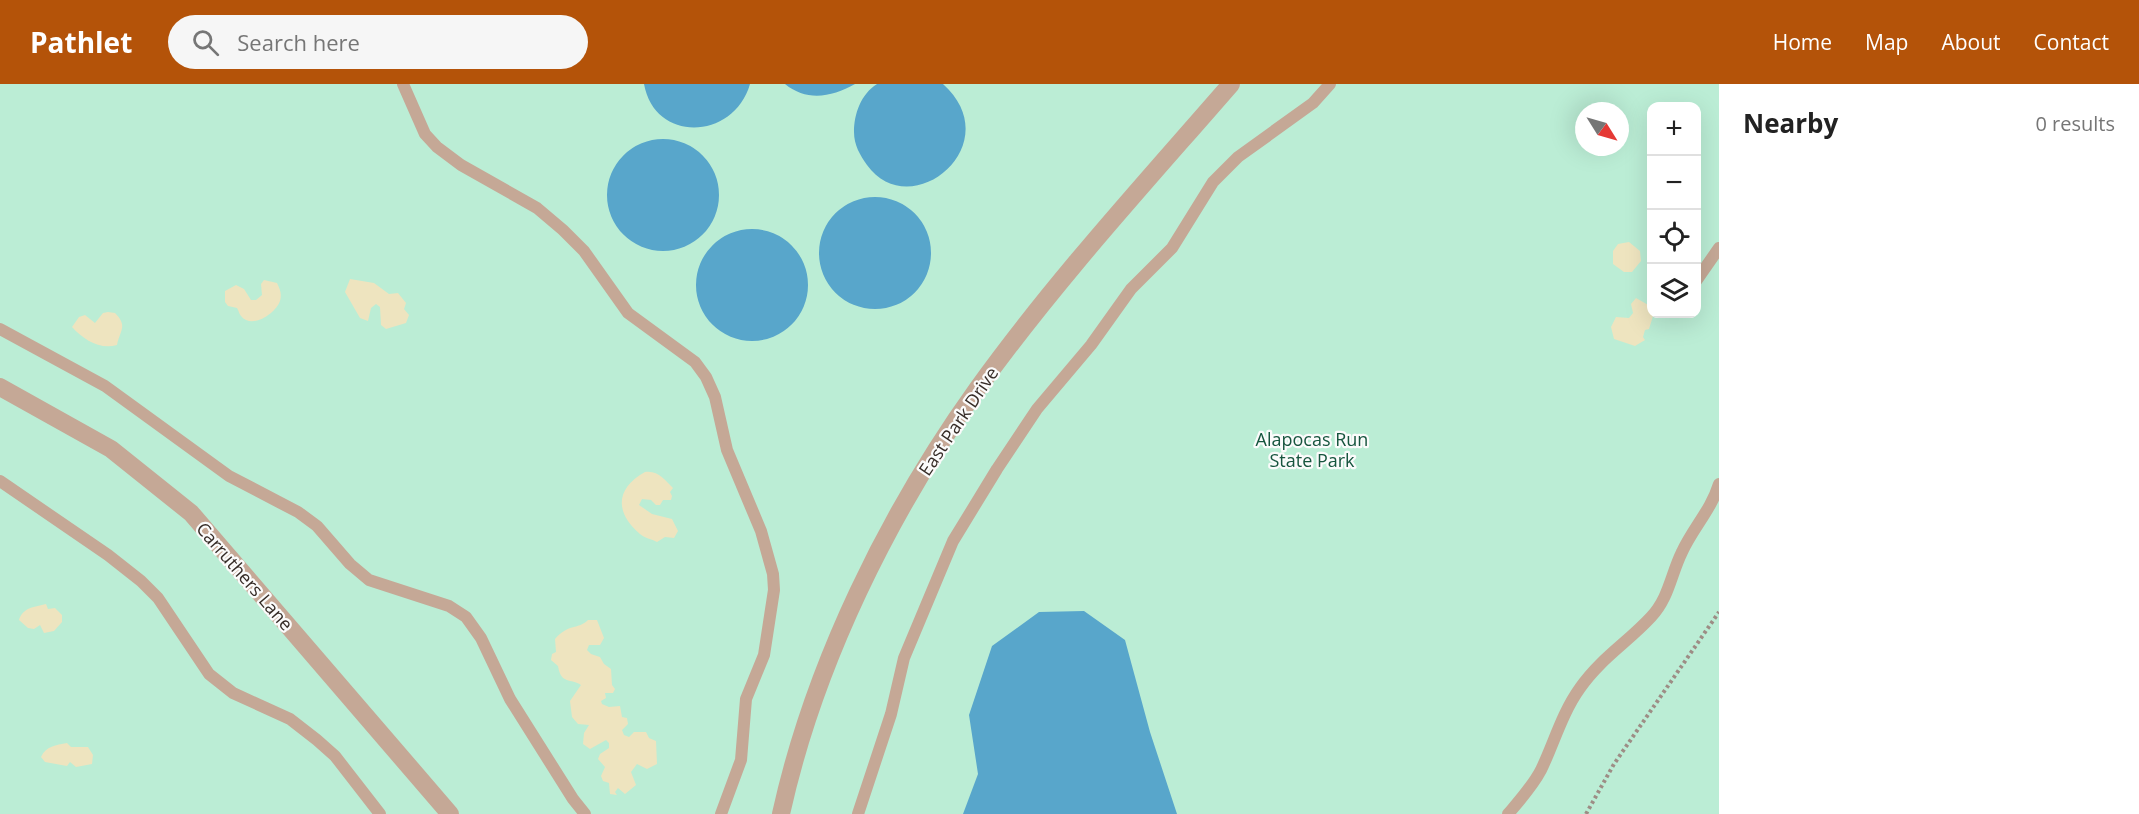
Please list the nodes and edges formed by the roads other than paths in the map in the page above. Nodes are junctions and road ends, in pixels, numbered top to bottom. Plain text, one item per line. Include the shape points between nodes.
1 (403, 84) edge
2 (1232, 84) edge
3 (1330, 84) edge
4 (1719, 248) edge
5 (1701, 274) edge
6 (0, 329) edge
7 (0, 387) edge
8 (0, 481) edge
9 (1719, 484) edge
10 (380, 814) edge
11 (450, 814) edge
12 (585, 814) edge
13 (721, 814) edge
14 (781, 814) edge
15 (858, 814) edge
16 (1508, 814) edge

1 - 13 lane via 425,134 437,147 537,208 584,251 628,313 688,356 706,377 727,450 773,574 764,655 746,699 741,760
2 - 14 street, East Park Drive via 1072,268 978,387 924,470 851,608 794,759
3 - 15 lane via 1313,103 1238,157 1213,182 1172,248 1131,289 1091,345 1037,409 997,469 953,541 904,658 891,714
4 - 5 lane
6 - 12 lane via 105,386 230,476 298,512 369,579 449,606 466,617 481,638 510,699
7 - 11 street, Carruthers Lane via 111,448 191,513
8 - 10 lane via 141,581 158,598 209,674 233,693 290,719 317,740 335,756
9 - 16 lane via 1710,507 1680,555 1664,600 1652,617 1605,657 1580,688 1540,770

